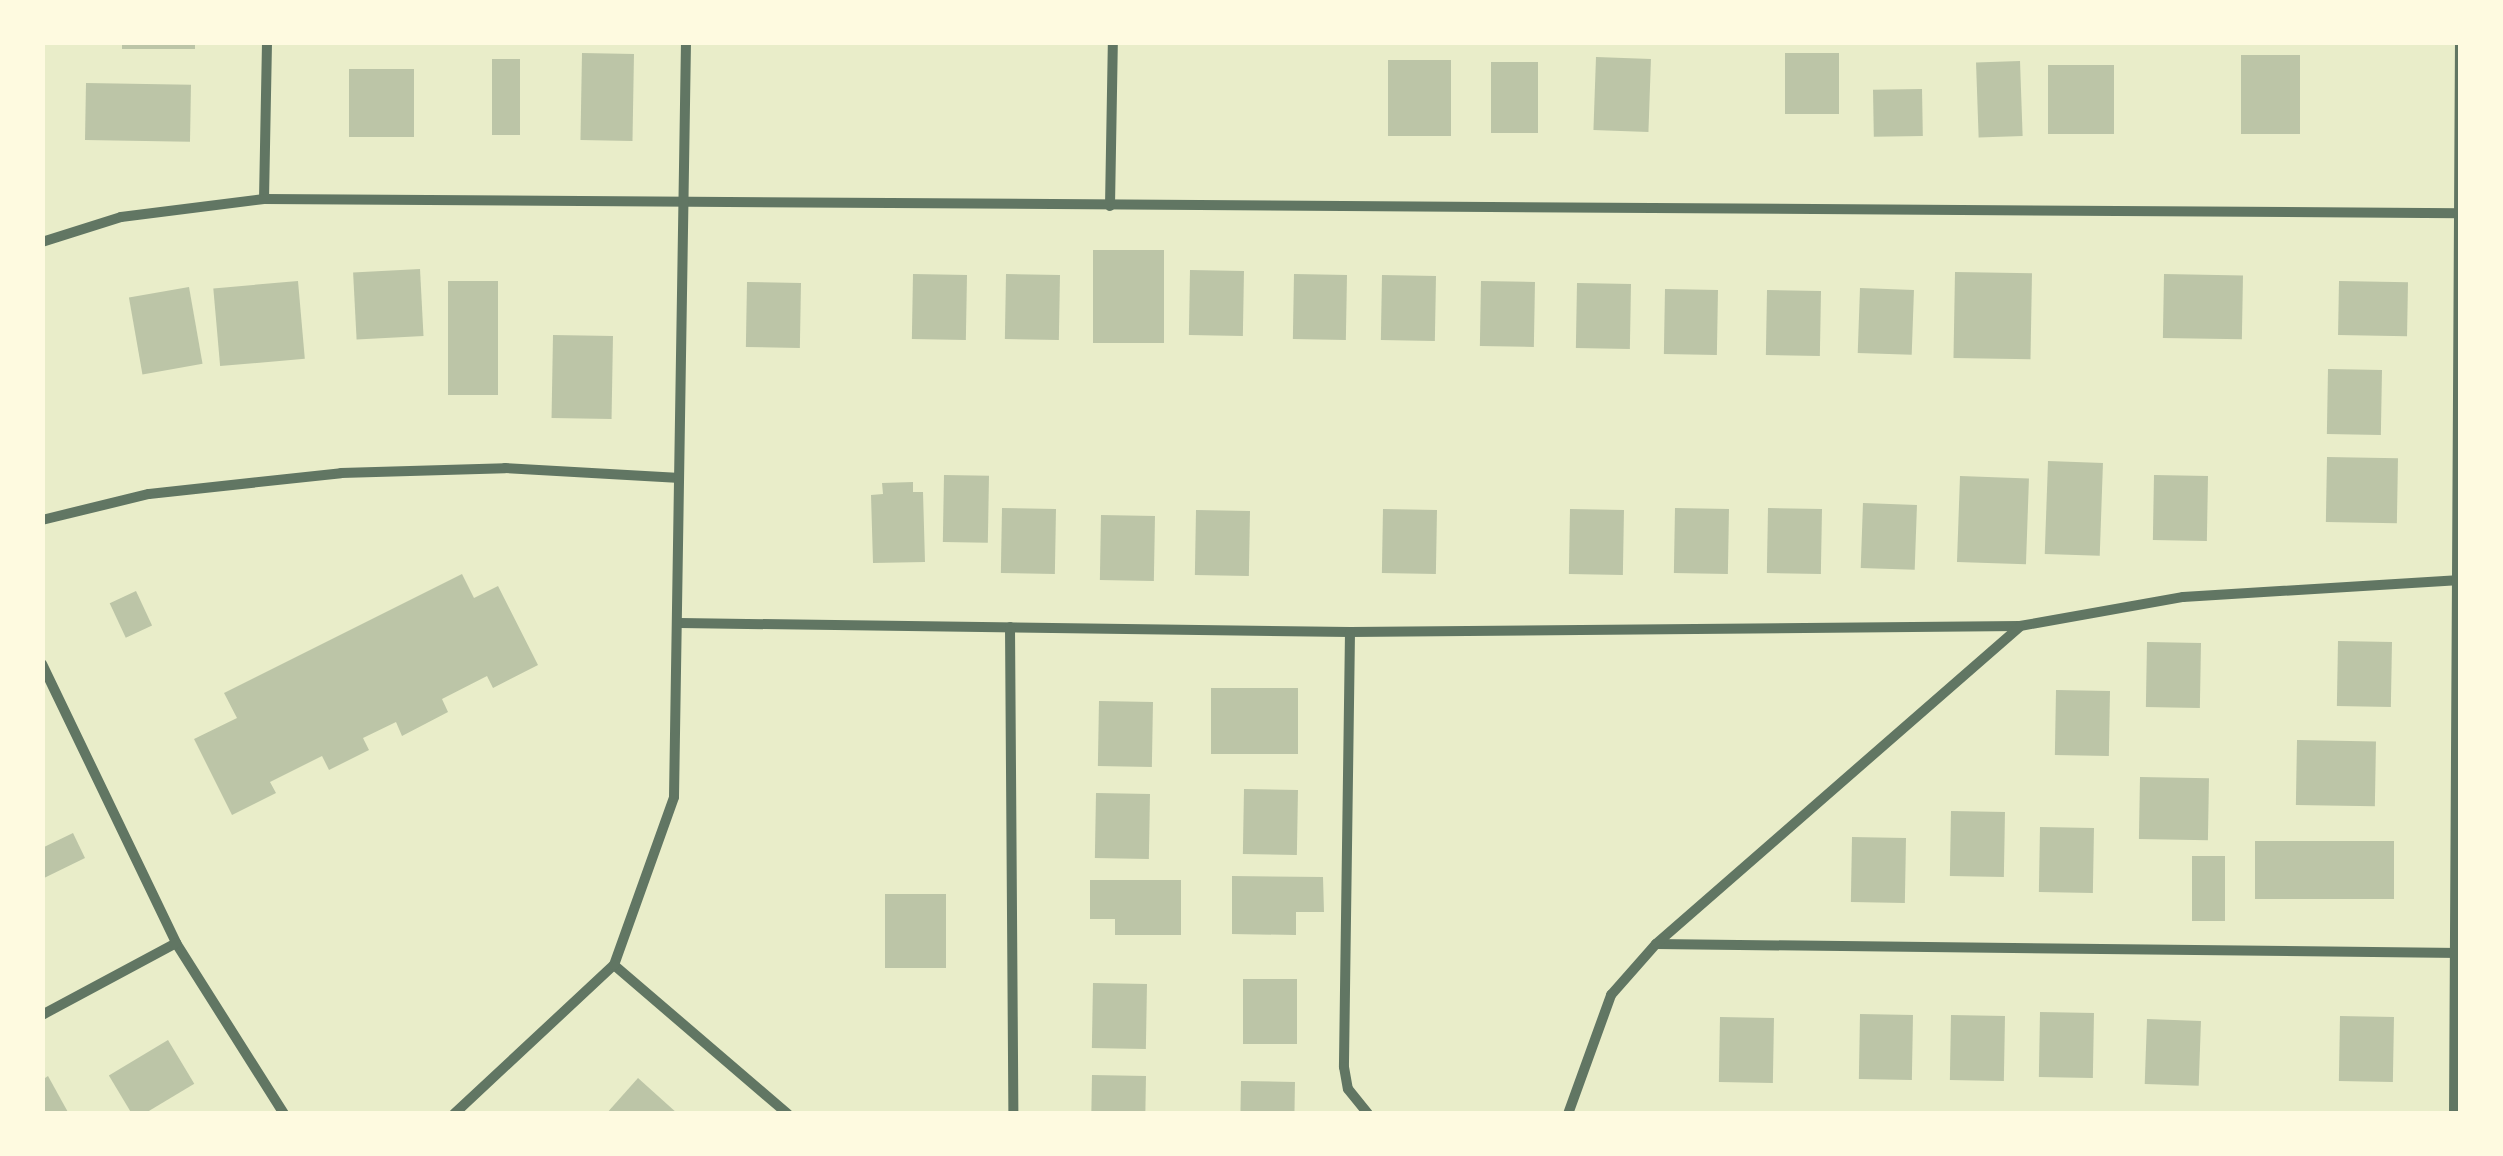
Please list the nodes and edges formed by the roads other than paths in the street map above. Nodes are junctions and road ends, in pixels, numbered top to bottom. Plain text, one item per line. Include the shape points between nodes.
1 (266, 42) edge
2 (686, 42) edge
3 (1112, 42) edge
4 (2460, 42) edge
5 (264, 200) junction
6 (686, 206) junction
7 (1110, 206) junction
8 (2460, 213) edge
9 (42, 242) edge
10 (676, 478) junction
11 (42, 520) edge
12 (2457, 580) edge
13 (680, 623) junction
14 (2020, 626) junction
15 (1010, 627) junction
16 (1350, 632) junction
17 (42, 664) edge
18 (176, 943) junction
19 (1656, 944) junction
20 (2457, 953) edge
21 (614, 965) junction
22 (42, 1015) edge
23 (284, 1114) edge
24 (454, 1114) edge
25 (788, 1114) edge
26 (1013, 1114) edge
27 (1368, 1114) edge
28 (1568, 1114) edge
29 (2454, 1114) edge

1 - 5 street
2 - 6 street
3 - 7 street
4 - 8 street
5 - 6 street
5 - 9 street via 121,218
6 - 7 street
6 - 10 street
7 - 8 street
8 - 12 street
10 - 11 street via 505,468 341,473 150,494
10 - 13 street
12 - 14 street via 2183,597
12 - 20 street
13 - 15 street
13 - 21 street via 674,796
14 - 16 street
14 - 19 street
15 - 16 street
15 - 26 street
16 - 27 street via 1344,1067 1348,1089
17 - 18 street
18 - 22 street
18 - 23 street
19 - 20 street
19 - 28 street via 1610,995
20 - 29 street
21 - 24 street
21 - 25 street

